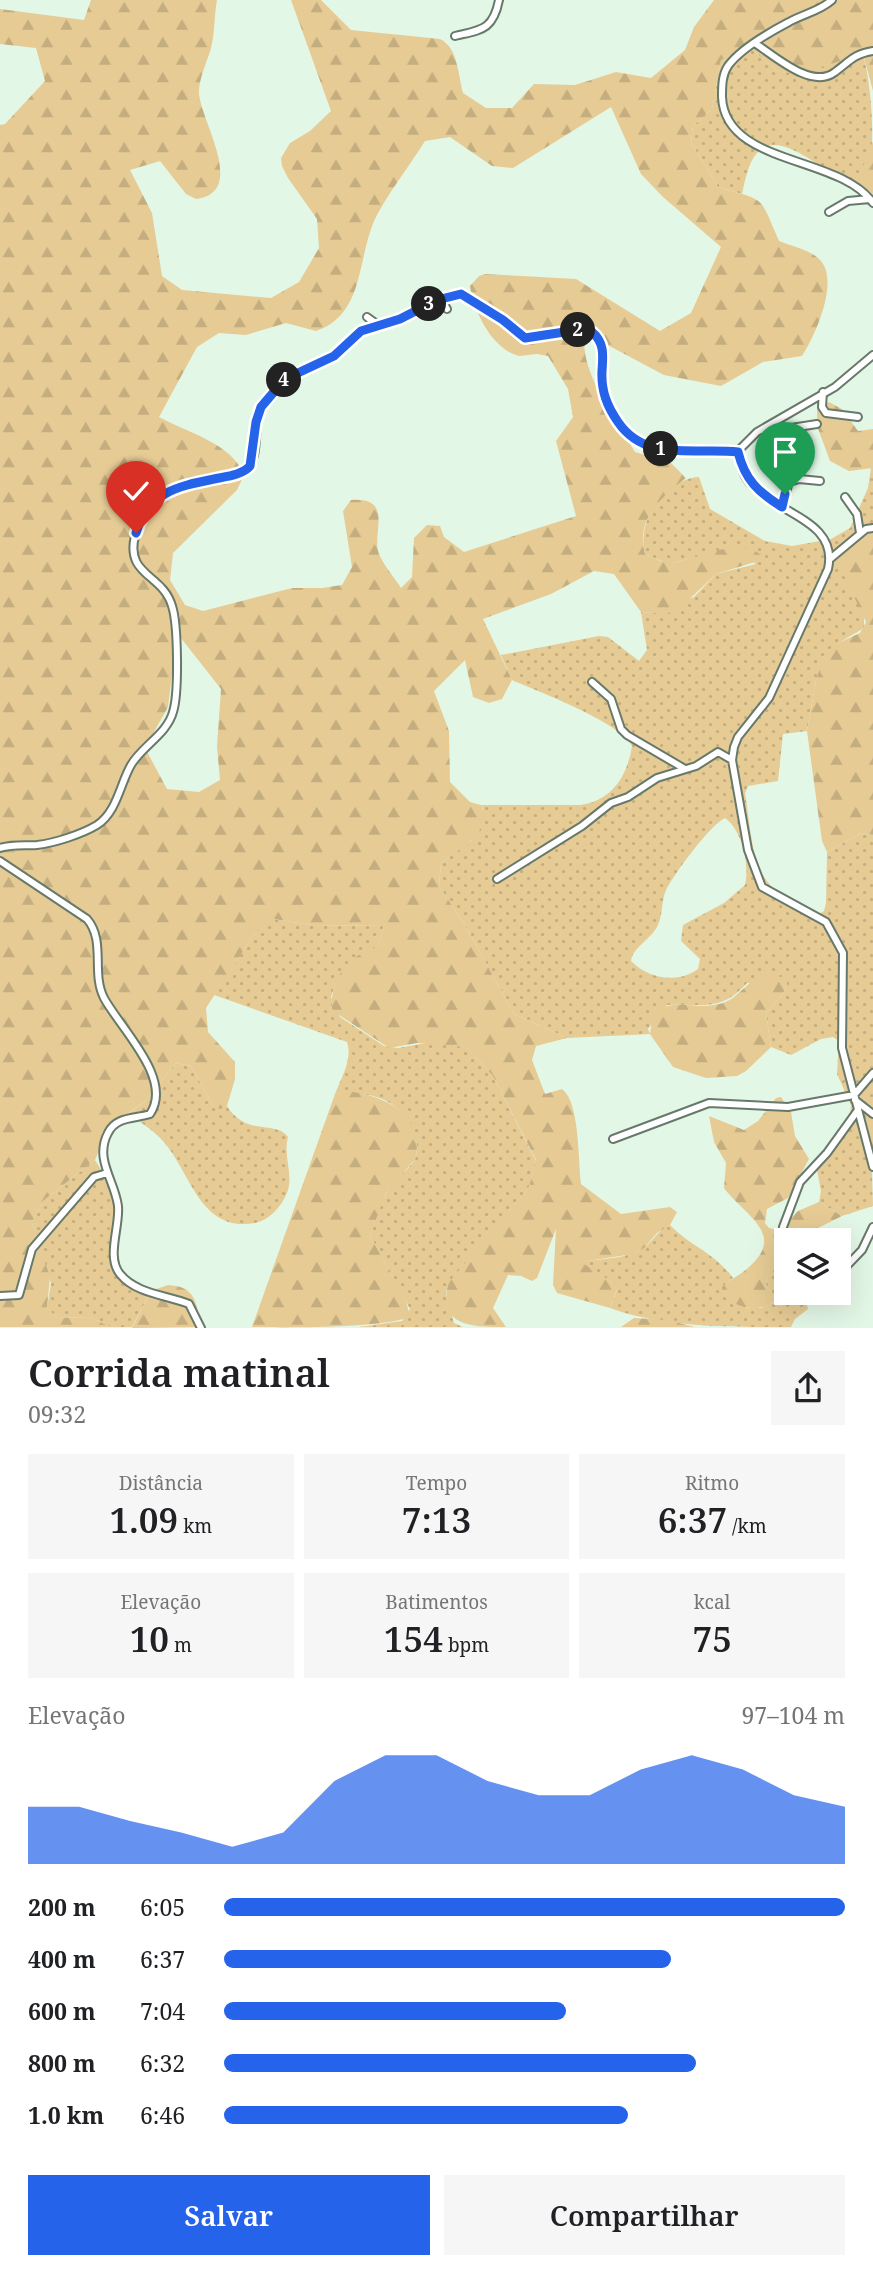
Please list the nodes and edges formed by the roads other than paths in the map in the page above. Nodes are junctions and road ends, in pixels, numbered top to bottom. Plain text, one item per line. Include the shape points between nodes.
1 (499, 0) edge
2 (832, 0) edge
3 (455, 36) dead end
4 (756, 44) junction
5 (873, 51) edge
6 (872, 201) edge
7 (829, 212) dead end
8 (441, 299) junction
9 (447, 309) dead end
10 (367, 317) dead end
11 (378, 325) junction
12 (873, 355) edge
13 (823, 392) junction
14 (858, 417) dead end
15 (817, 424) dead end
16 (753, 436) junction
17 (738, 452) junction
18 (820, 481) dead end
19 (845, 498) dead end
20 (782, 507) junction
21 (873, 528) edge
22 (860, 533) junction
23 (830, 559) junction
24 (592, 682) dead end
25 (732, 760) junction
26 (685, 769) junction
27 (0, 848) edge
28 (0, 861) edge
29 (497, 879) dead end
30 (873, 1073) edge
31 (855, 1098) junction
32 (858, 1110) junction
33 (873, 1114) edge
34 (613, 1139) dead end
35 (873, 1167) edge
36 (107, 1173) junction
37 (783, 1227) dead end
38 (873, 1227) edge
39 (851, 1261) edge
40 (0, 1296) edge
41 (201, 1328) edge

1 - 3 street via 481,31
2 - 4 street
4 - 5 street via 814,77 832,74 851,57
4 - 6 street via 728,66 722,79 722,101 732,126 743,139 823,171
6 - 7 street via 848,201
8 - 9 street
8 - 11 street
8 - 17 street via 461,294 525,338 592,332 602,346 606,401 629,436 652,448
10 - 11 street
11 - 27 street via 361,331 334,356 279,384 261,407 252,463 246,470 176,488 147,507 133,551 137,565 164,588 172,604 176,633 173,712 163,730 131,764 114,805 98,825 50,842
12 - 13 street
13 - 14 street via 821,404 826,412
13 - 16 street
15 - 16 street
16 - 17 street
17 - 20 street via 749,482
18 - 20 street via 789,482
19 - 22 street via 857,514
20 - 23 street via 824,535
21 - 22 street
22 - 23 street
23 - 25 street via 769,698 738,737
24 - 26 street via 611,699 627,735
25 - 26 street via 718,752
25 - 31 street via 748,850 762,887 826,922 844,953 842,1048
26 - 29 street via 611,803
28 - 36 street via 92,925 103,995 157,1087 150,1114 121,1120 110,1129 104,1147
30 - 31 street
31 - 32 street
31 - 33 street
31 - 34 street via 788,1107 709,1103
32 - 35 street
32 - 37 street via 800,1182
36 - 40 street via 94,1177 37,1242 19,1294
36 - 41 street via 118,1204 116,1269 136,1287 189,1304
38 - 39 street

